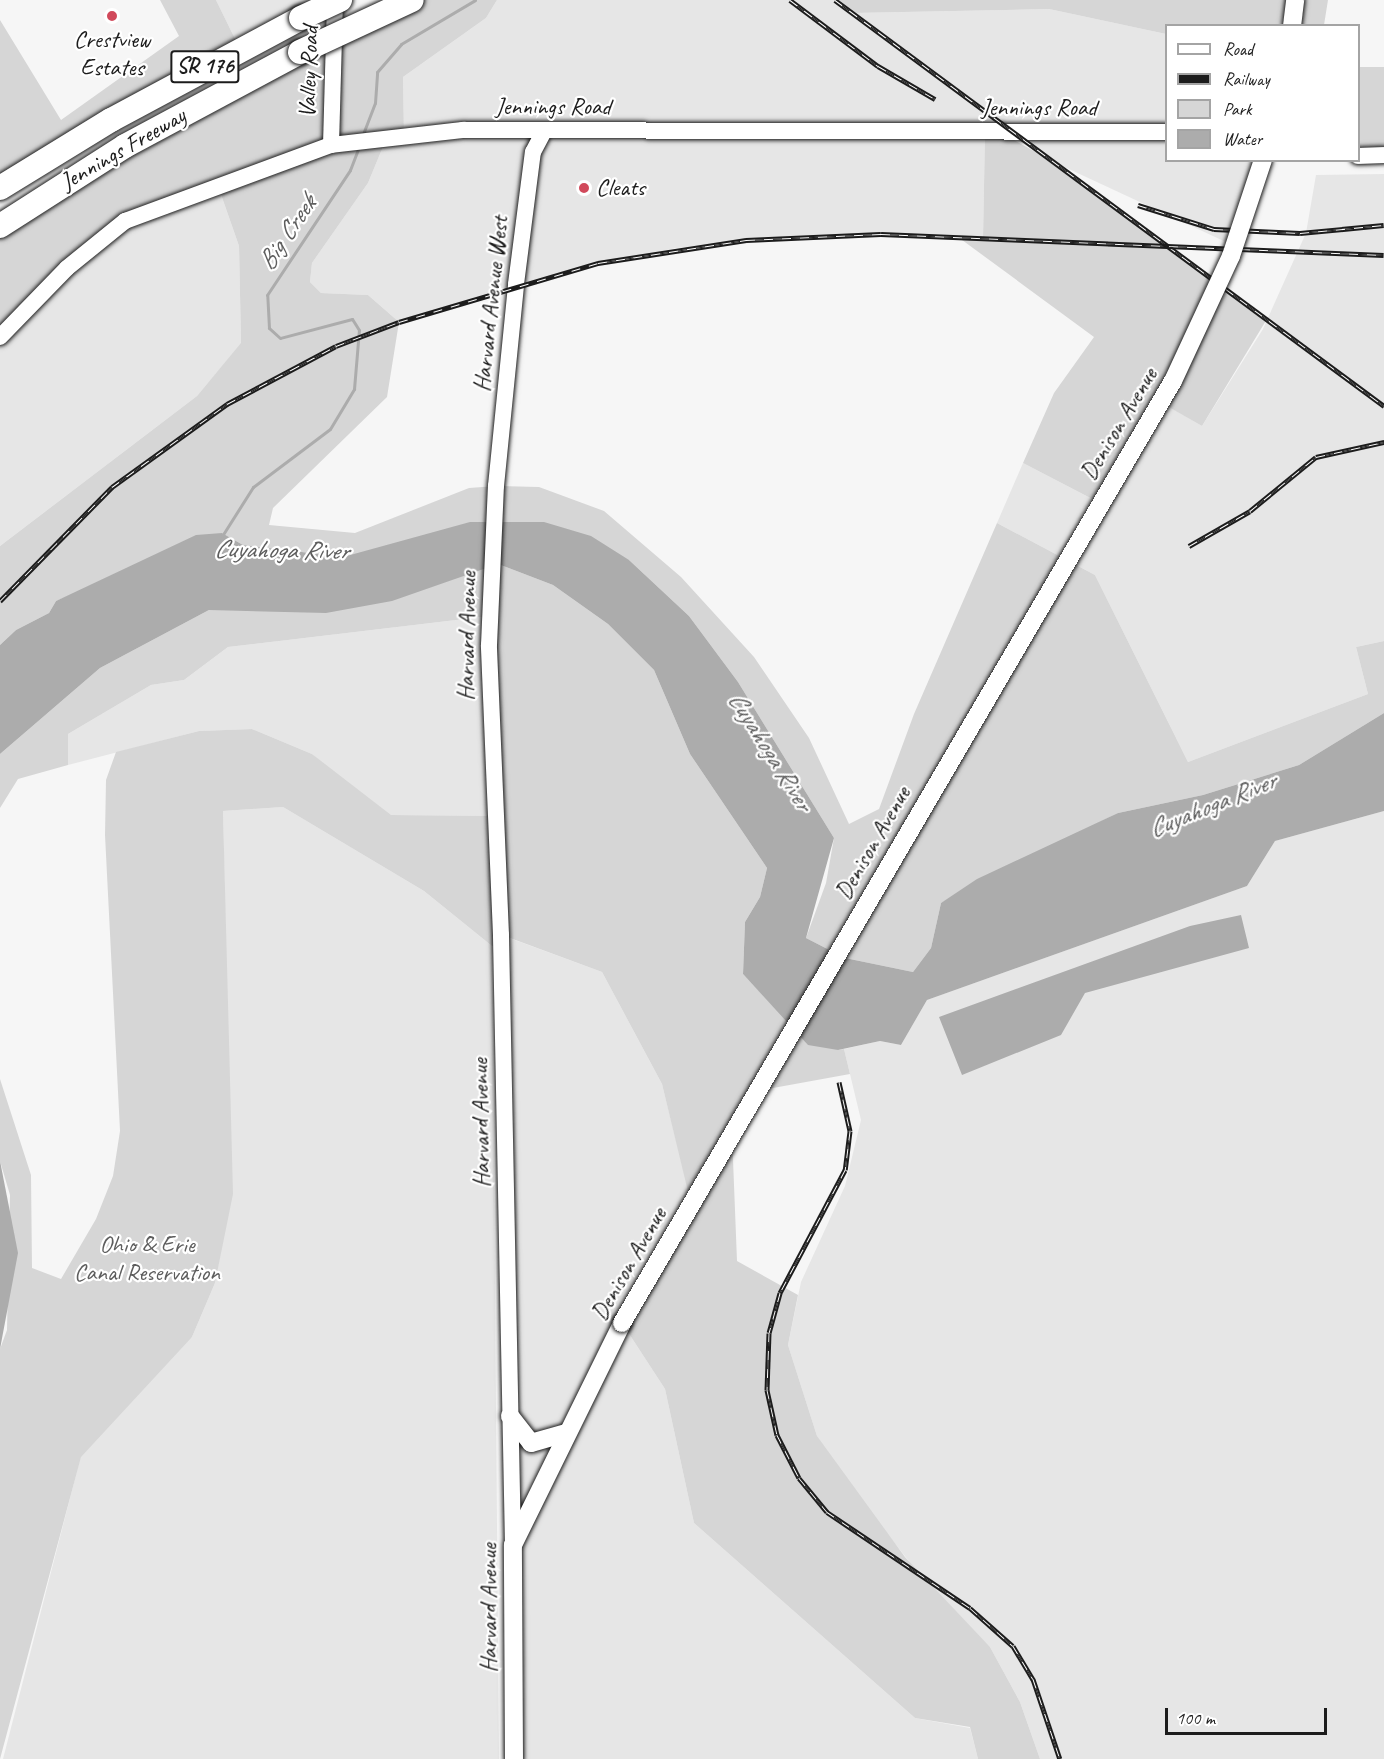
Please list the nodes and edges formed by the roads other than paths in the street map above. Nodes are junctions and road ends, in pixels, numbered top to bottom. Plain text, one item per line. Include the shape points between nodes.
1 (335, 0) edge
2 (340, 0) edge
3 (412, 0) edge
4 (1295, 0) edge
5 (1292, 24) edge
6 (544, 131) junction
7 (1165, 132) edge
8 (338, 143) junction
9 (1384, 155) edge
10 (1360, 156) edge
11 (1262, 162) edge
12 (0, 188) edge
13 (0, 226) edge
14 (0, 337) edge
15 (496, 486) joint
16 (510, 1416) junction
17 (565, 1433) junction
18 (513, 1545) junction
19 (514, 1759) edge

1 - 8 street, Valley Road
2 - 12 highway, Jennings Freeway / SR 176, bridge via 111,120
3 - 13 highway, Jennings Freeway / SR 176, bridge via 300,52 125,146
4 - 5 main road
6 - 7 street, Jennings Road
6 - 8 street, Jennings Road via 387,137
6 - 15 street, Harvard Avenue West via 533,152
8 - 14 street, Jennings Road via 125,221 67,268
9 - 10 street
11 - 17 main road, Denison Avenue, bridge via 1232,256 1173,381 622,1323
15 - 16 street, Harvard Avenue via 490,740 501,935
16 - 17 main road via 531,1443
16 - 18 street, Harvard Avenue
17 - 18 main road, Denison Avenue
18 - 19 main road, Harvard Avenue

